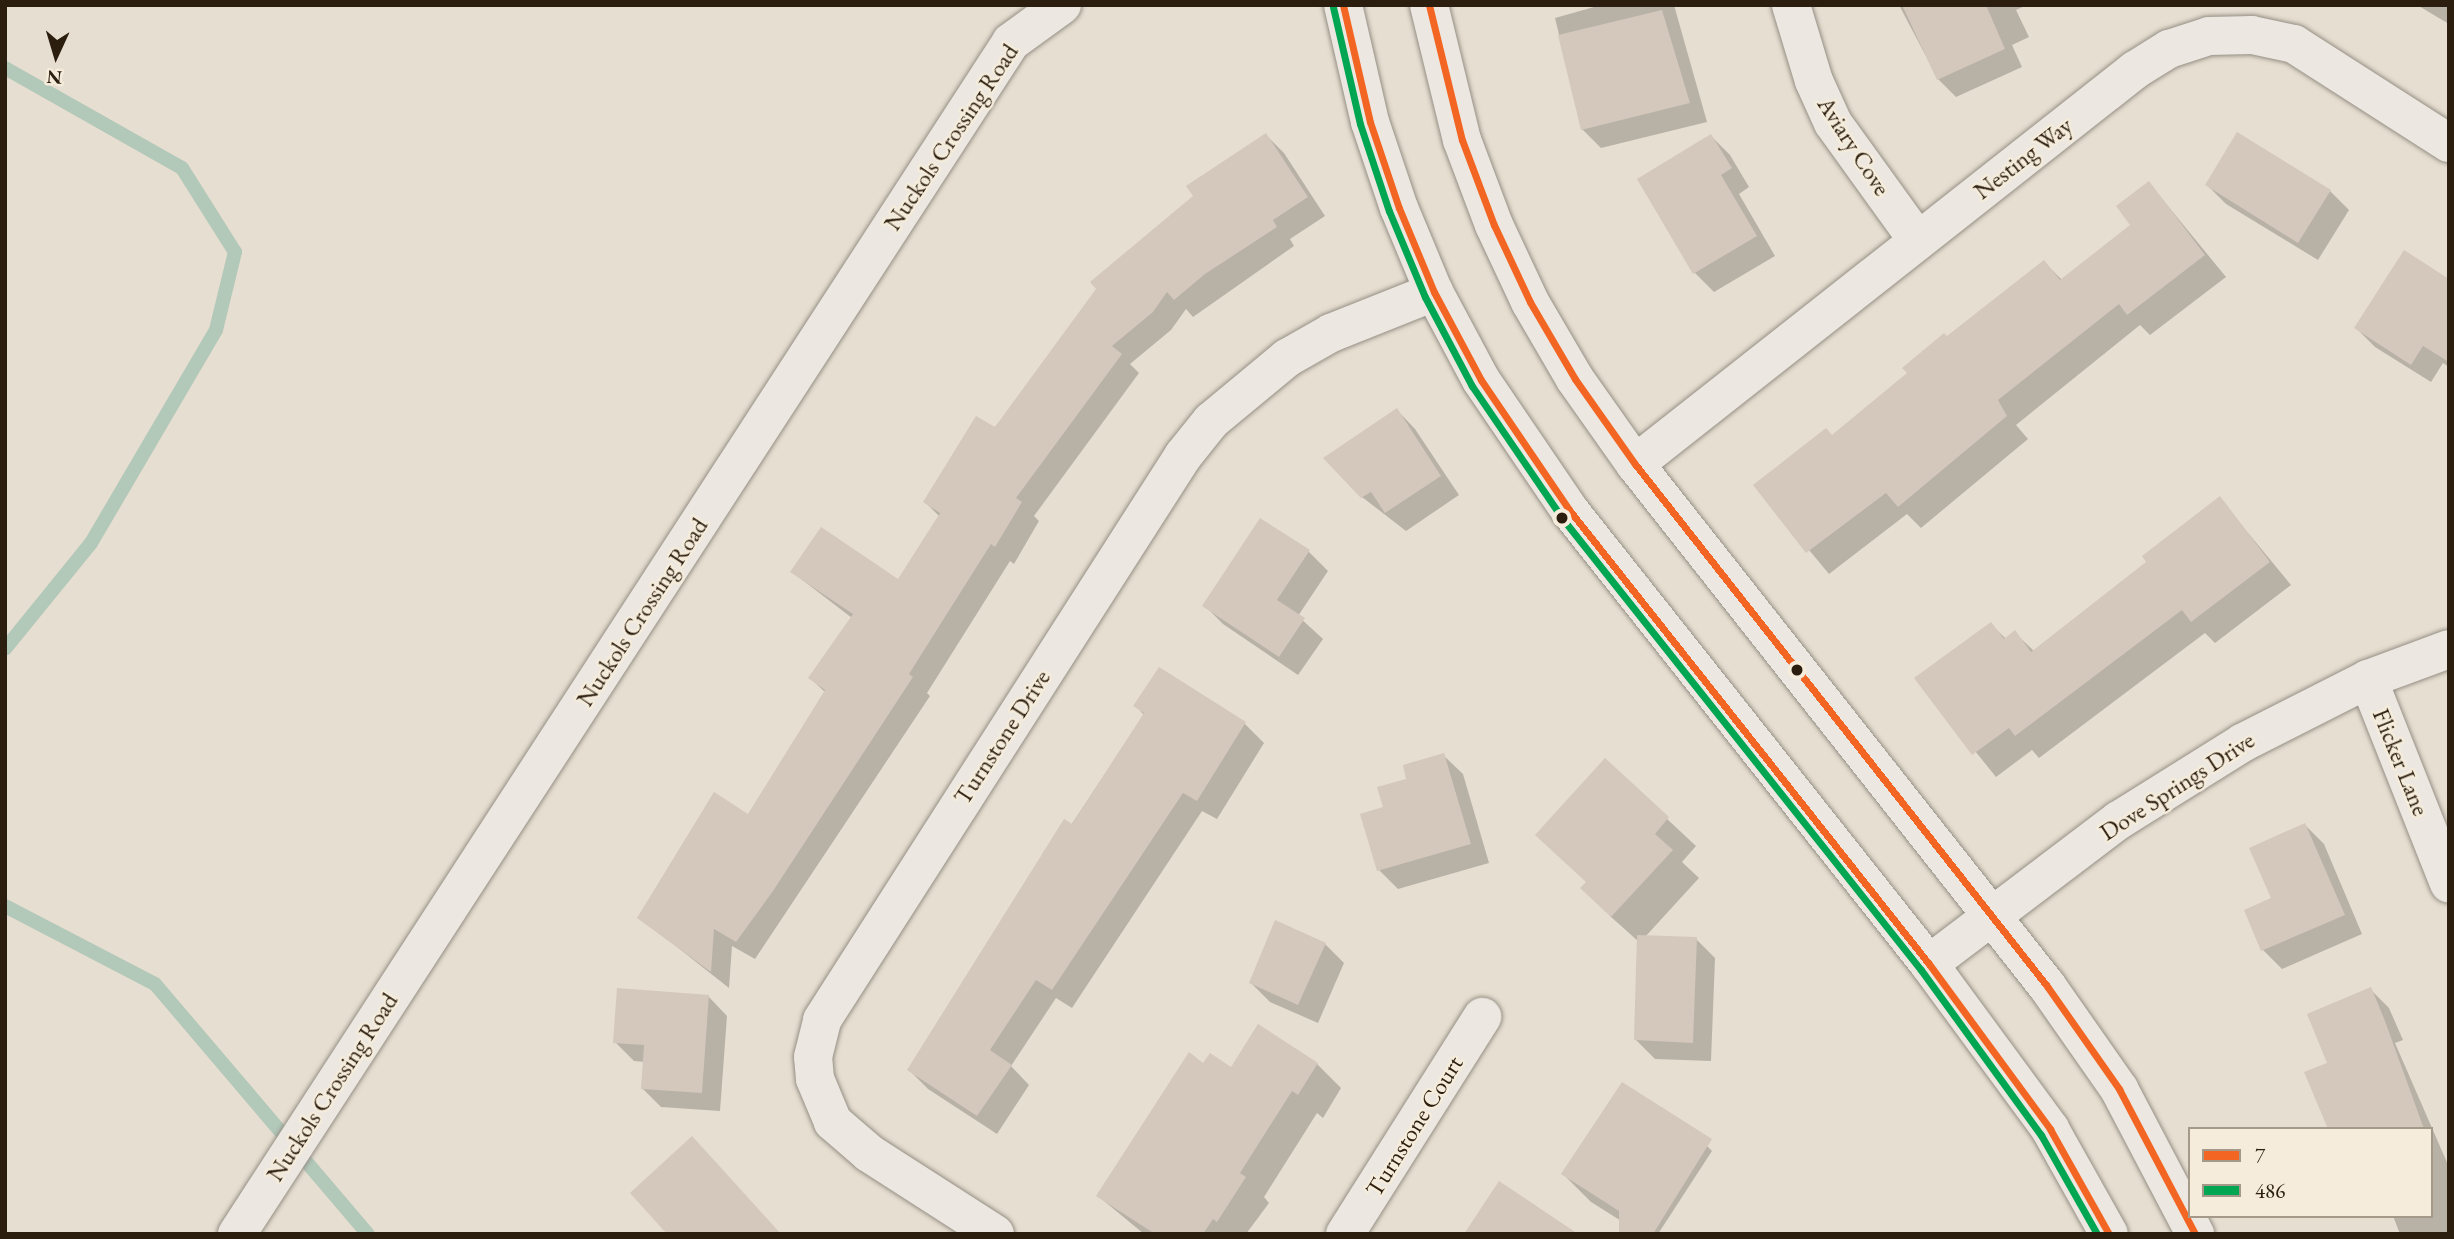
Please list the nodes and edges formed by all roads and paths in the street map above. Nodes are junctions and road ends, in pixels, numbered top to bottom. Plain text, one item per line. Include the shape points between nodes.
1 (1035, 5) edge
2 (1062, 5) edge
3 (1343, 5) edge
4 (1429, 5) edge
5 (1791, 5) edge
6 (1011, 42) junction
7 (2449, 143) edge
8 (1919, 241) junction
9 (1434, 292) junction
10 (1635, 464) junction
11 (2449, 649) edge
12 (2368, 679) junction
13 (2449, 884) edge
14 (1993, 916) junction
15 (1929, 964) junction
16 (1482, 1017) dead end
17 (237, 1234) edge
18 (995, 1234) edge
19 (1346, 1234) edge
20 (2109, 1234) edge
21 (2196, 1234) edge

1 - 6 street
2 - 6 street, Nuckols Crossing Road
3 - 9 street via 1370,122
4 - 10 street via 1462,140 1494,225 1568,368
5 - 8 street, Aviary Cove via 1814,81 1833,123
6 - 17 street, Nuckols Crossing Road
7 - 8 street, Nesting Way via 2294,44 2252,34 2209,36 2169,49 2135,70
8 - 10 street, Nesting Way
9 - 15 street via 1481,380 1570,511
9 - 18 street, Turnstone Drive via 1331,333 1287,358 1211,421 1168,479 822,1020 813,1057 815,1079 833,1122 869,1153
10 - 14 street
11 - 12 street, Dove Springs Drive
12 - 13 street, Flicker Lane
12 - 14 street, Dove Springs Drive via 2181,780
14 - 15 street, Dove Springs Drive
14 - 21 street via 2119,1089
15 - 20 street via 2050,1129
16 - 19 street, Turnstone Court

